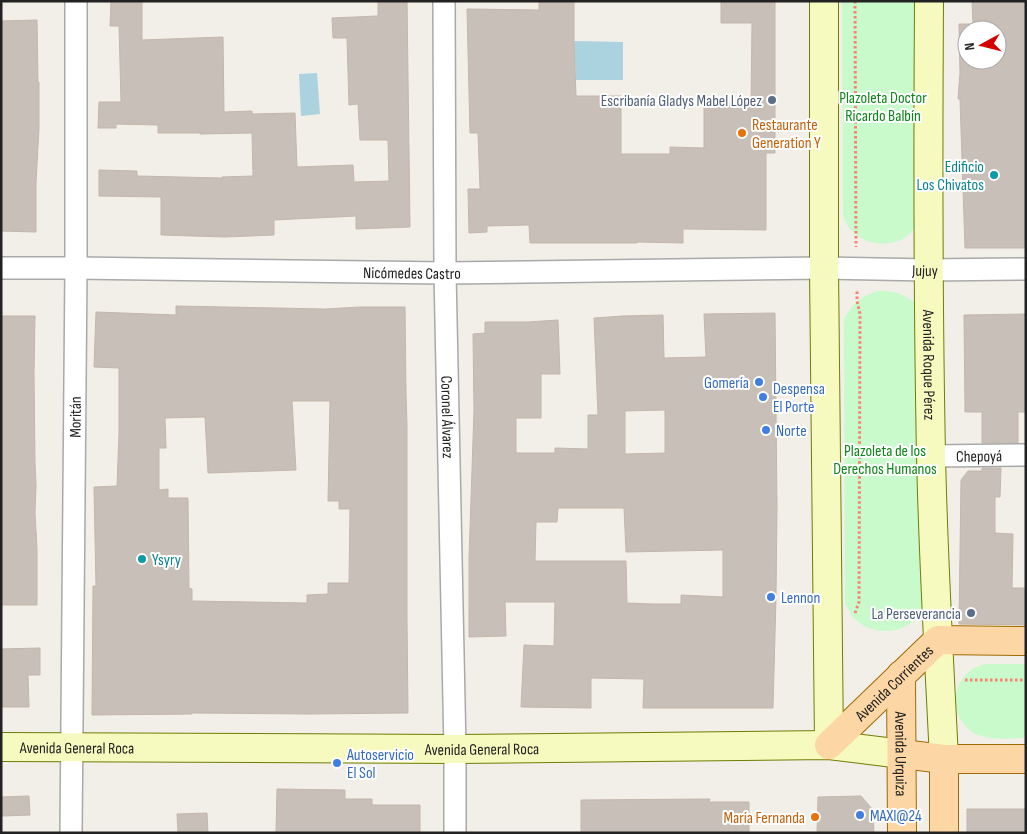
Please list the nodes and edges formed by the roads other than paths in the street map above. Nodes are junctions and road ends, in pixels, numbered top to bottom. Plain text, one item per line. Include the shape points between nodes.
1 (76, 1) edge
2 (444, 1) edge
3 (824, 1) edge
4 (929, 1) edge
5 (1, 268) edge
6 (76, 268) junction
7 (824, 268) junction
8 (1026, 269) edge
9 (928, 270) junction
10 (445, 273) junction
11 (1026, 455) edge
12 (931, 456) junction
13 (938, 640) junction
14 (1026, 640) edge
15 (901, 676) junction
16 (829, 745) junction
17 (1, 747) edge
18 (71, 747) junction
19 (455, 749) junction
20 (902, 754) junction
21 (953, 759) junction
22 (1026, 759) edge
23 (71, 833) edge
24 (455, 833) edge
25 (902, 833) edge
26 (944, 833) edge

1 - 6 street, Moritán
2 - 10 street, Coronel Álvarez
3 - 7 main road
4 - 9 main road, Avenida Roque Pérez
5 - 6 street, Nicómedes Castro
6 - 10 street, Nicómedes Castro
6 - 18 street, Moritán
7 - 9 street, Jujuy
7 - 10 street, Nicómedes Castro
7 - 16 main road
8 - 9 street, Jujuy
9 - 12 main road, Avenida Roque Pérez
10 - 19 street, Coronel Álvarez
11 - 12 street, Chepoyá
12 - 13 main road, Avenida Roque Pérez
13 - 14 main road, Avenida Corrientes
13 - 15 main road, Avenida Corrientes
13 - 21 main road, Avenida Roque Pérez
15 - 16 main road, Avenida Corrientes
15 - 20 main road, Avenida Urquiza
16 - 19 main road, Avenida General Roca
16 - 20 main road, Avenida General Roca
17 - 18 main road, Avenida General Roca
18 - 19 main road, Avenida General Roca
18 - 23 street, Moritán
19 - 24 street, Coronel Álvarez
20 - 21 main road
20 - 25 main road, Avenida Urquiza
21 - 22 main road
21 - 26 main road

